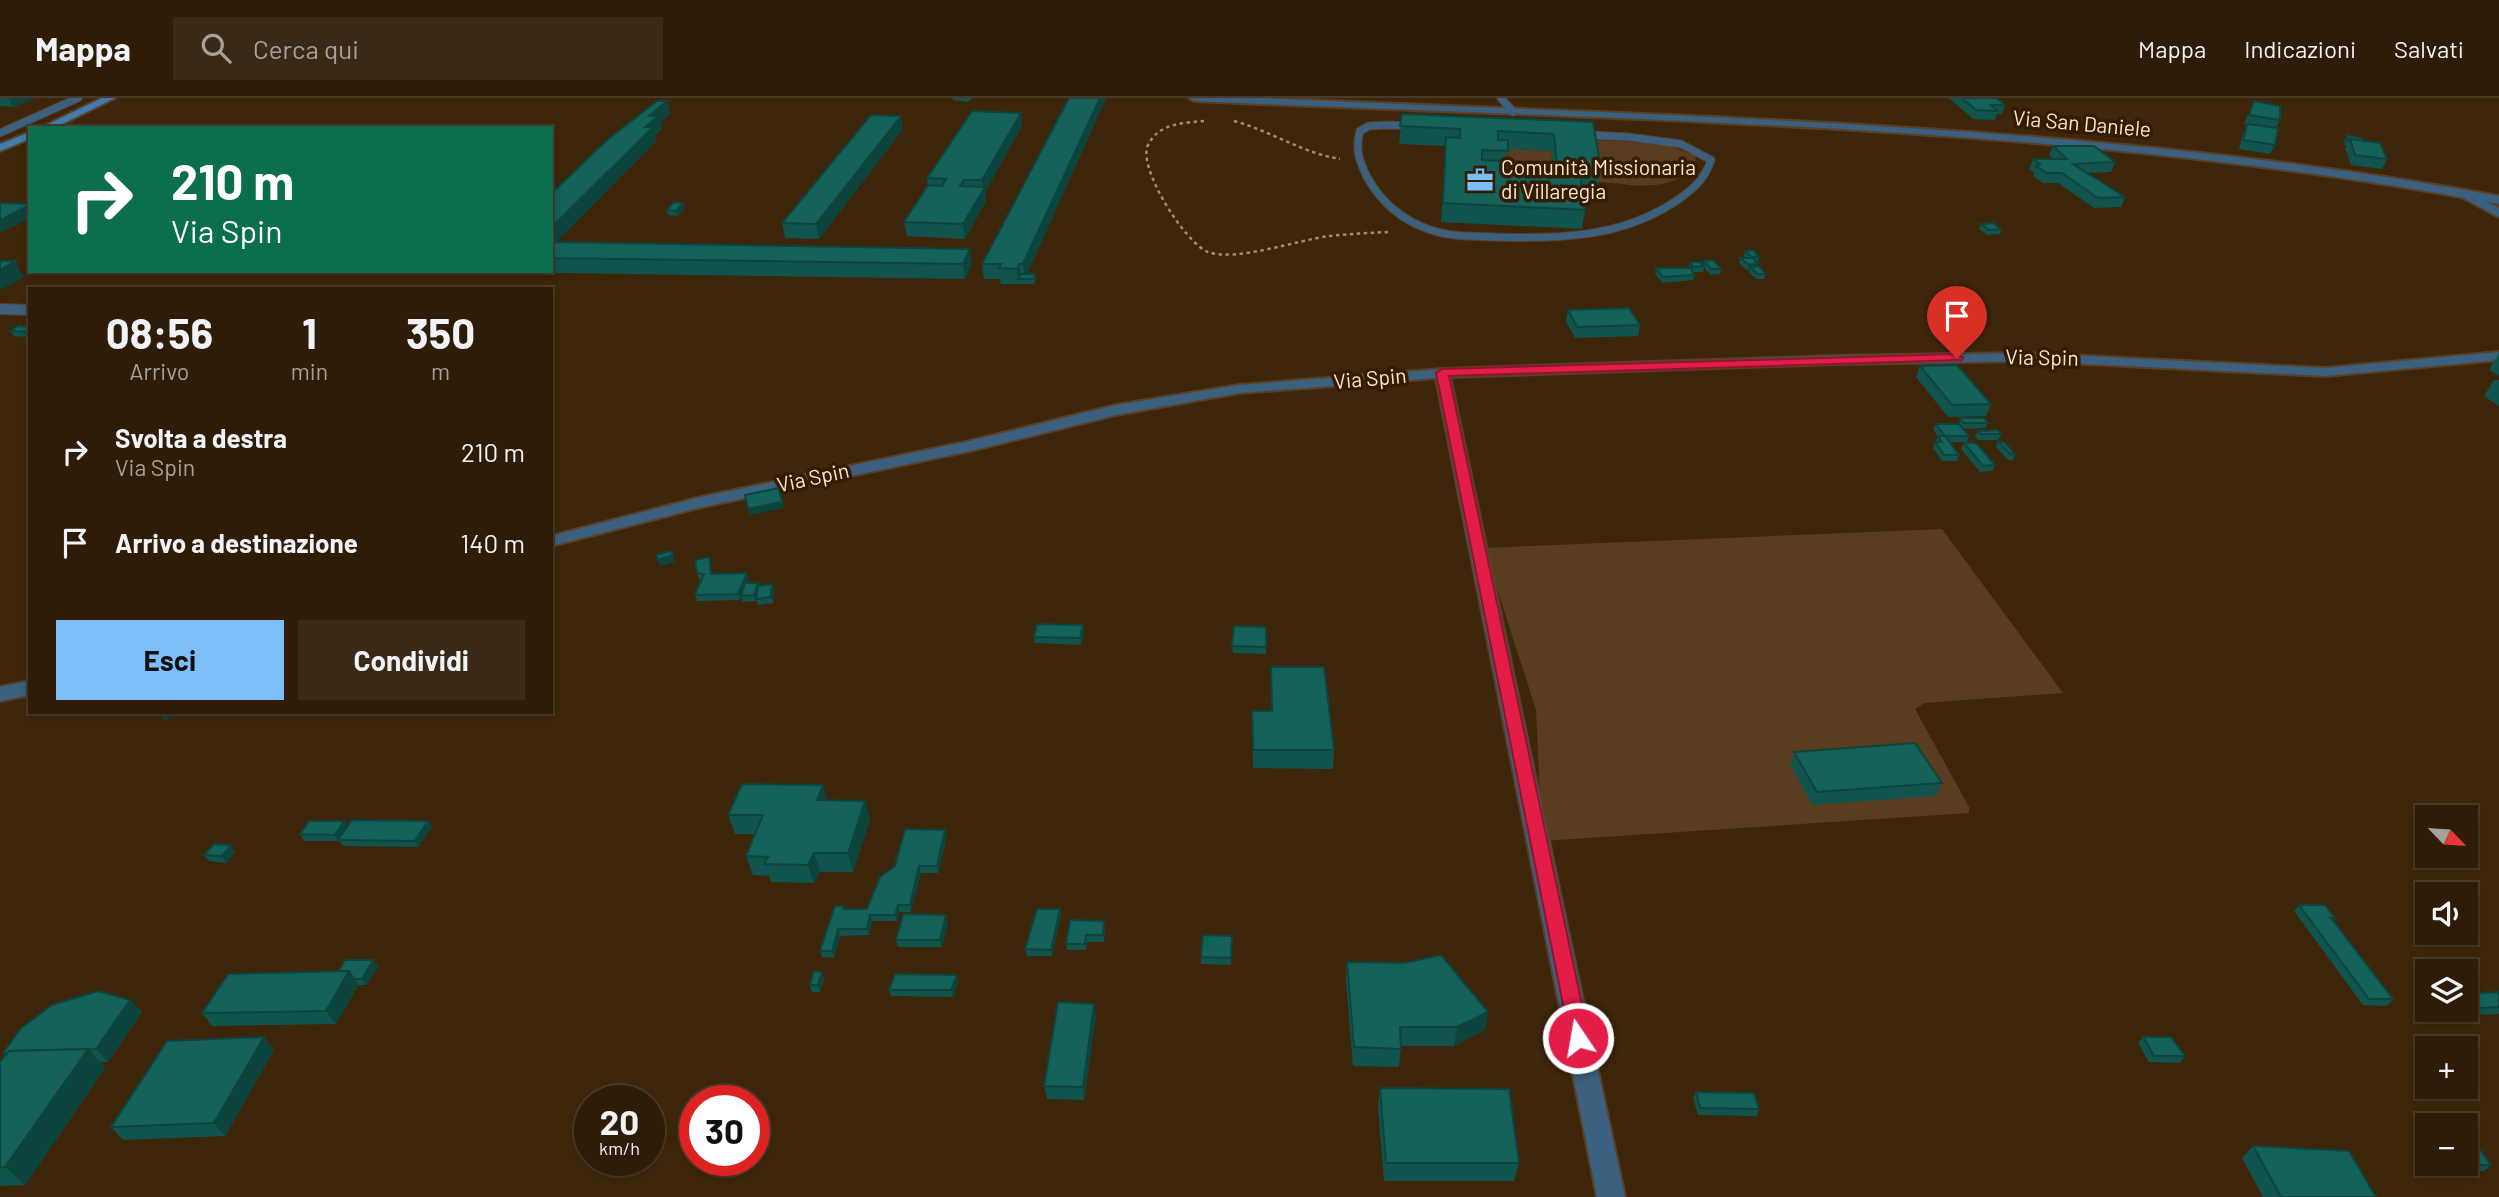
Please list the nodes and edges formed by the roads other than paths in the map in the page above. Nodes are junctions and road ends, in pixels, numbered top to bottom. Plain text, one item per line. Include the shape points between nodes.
1 (78, 98) edge
2 (110, 98) edge
3 (1194, 98) edge
4 (1501, 98) edge
5 (1329, 101) edge
6 (1489, 110) junction
7 (1513, 111) junction
8 (49, 126) edge
9 (1490, 130) junction
10 (0, 133) edge
11 (28, 136) edge
12 (0, 148) edge
13 (2460, 192) junction
14 (2499, 200) edge
15 (2499, 213) edge
16 (0, 309) edge
17 (28, 310) edge
18 (2499, 356) edge
19 (1442, 373) junction
20 (553, 540) edge
21 (28, 688) edge
22 (0, 694) edge
23 (1611, 1197) edge

1 - 10 lane
2 - 8 main road
3 - 5 street, Via San Daniele
4 - 7 lane
5 - 6 street, Via San Daniele
6 - 7 street, Via San Daniele
6 - 9 lane
7 - 13 street, Via San Daniele via 1988,134 2258,162
9 - 9 lane via 1650,139 1681,144 1711,160 1707,173 1661,213 1618,229 1563,239 1461,236 1429,230 1391,209 1372,187 1356,145 1360,131 1369,126
11 - 12 main road
13 - 14 street, Via San Daniele
13 - 15 street
16 - 17 lane
18 - 19 street, Via Spin via 2325,372 2000,357
19 - 20 street, Via Spin via 1172,398 701,502
19 - 23 street
21 - 22 street

